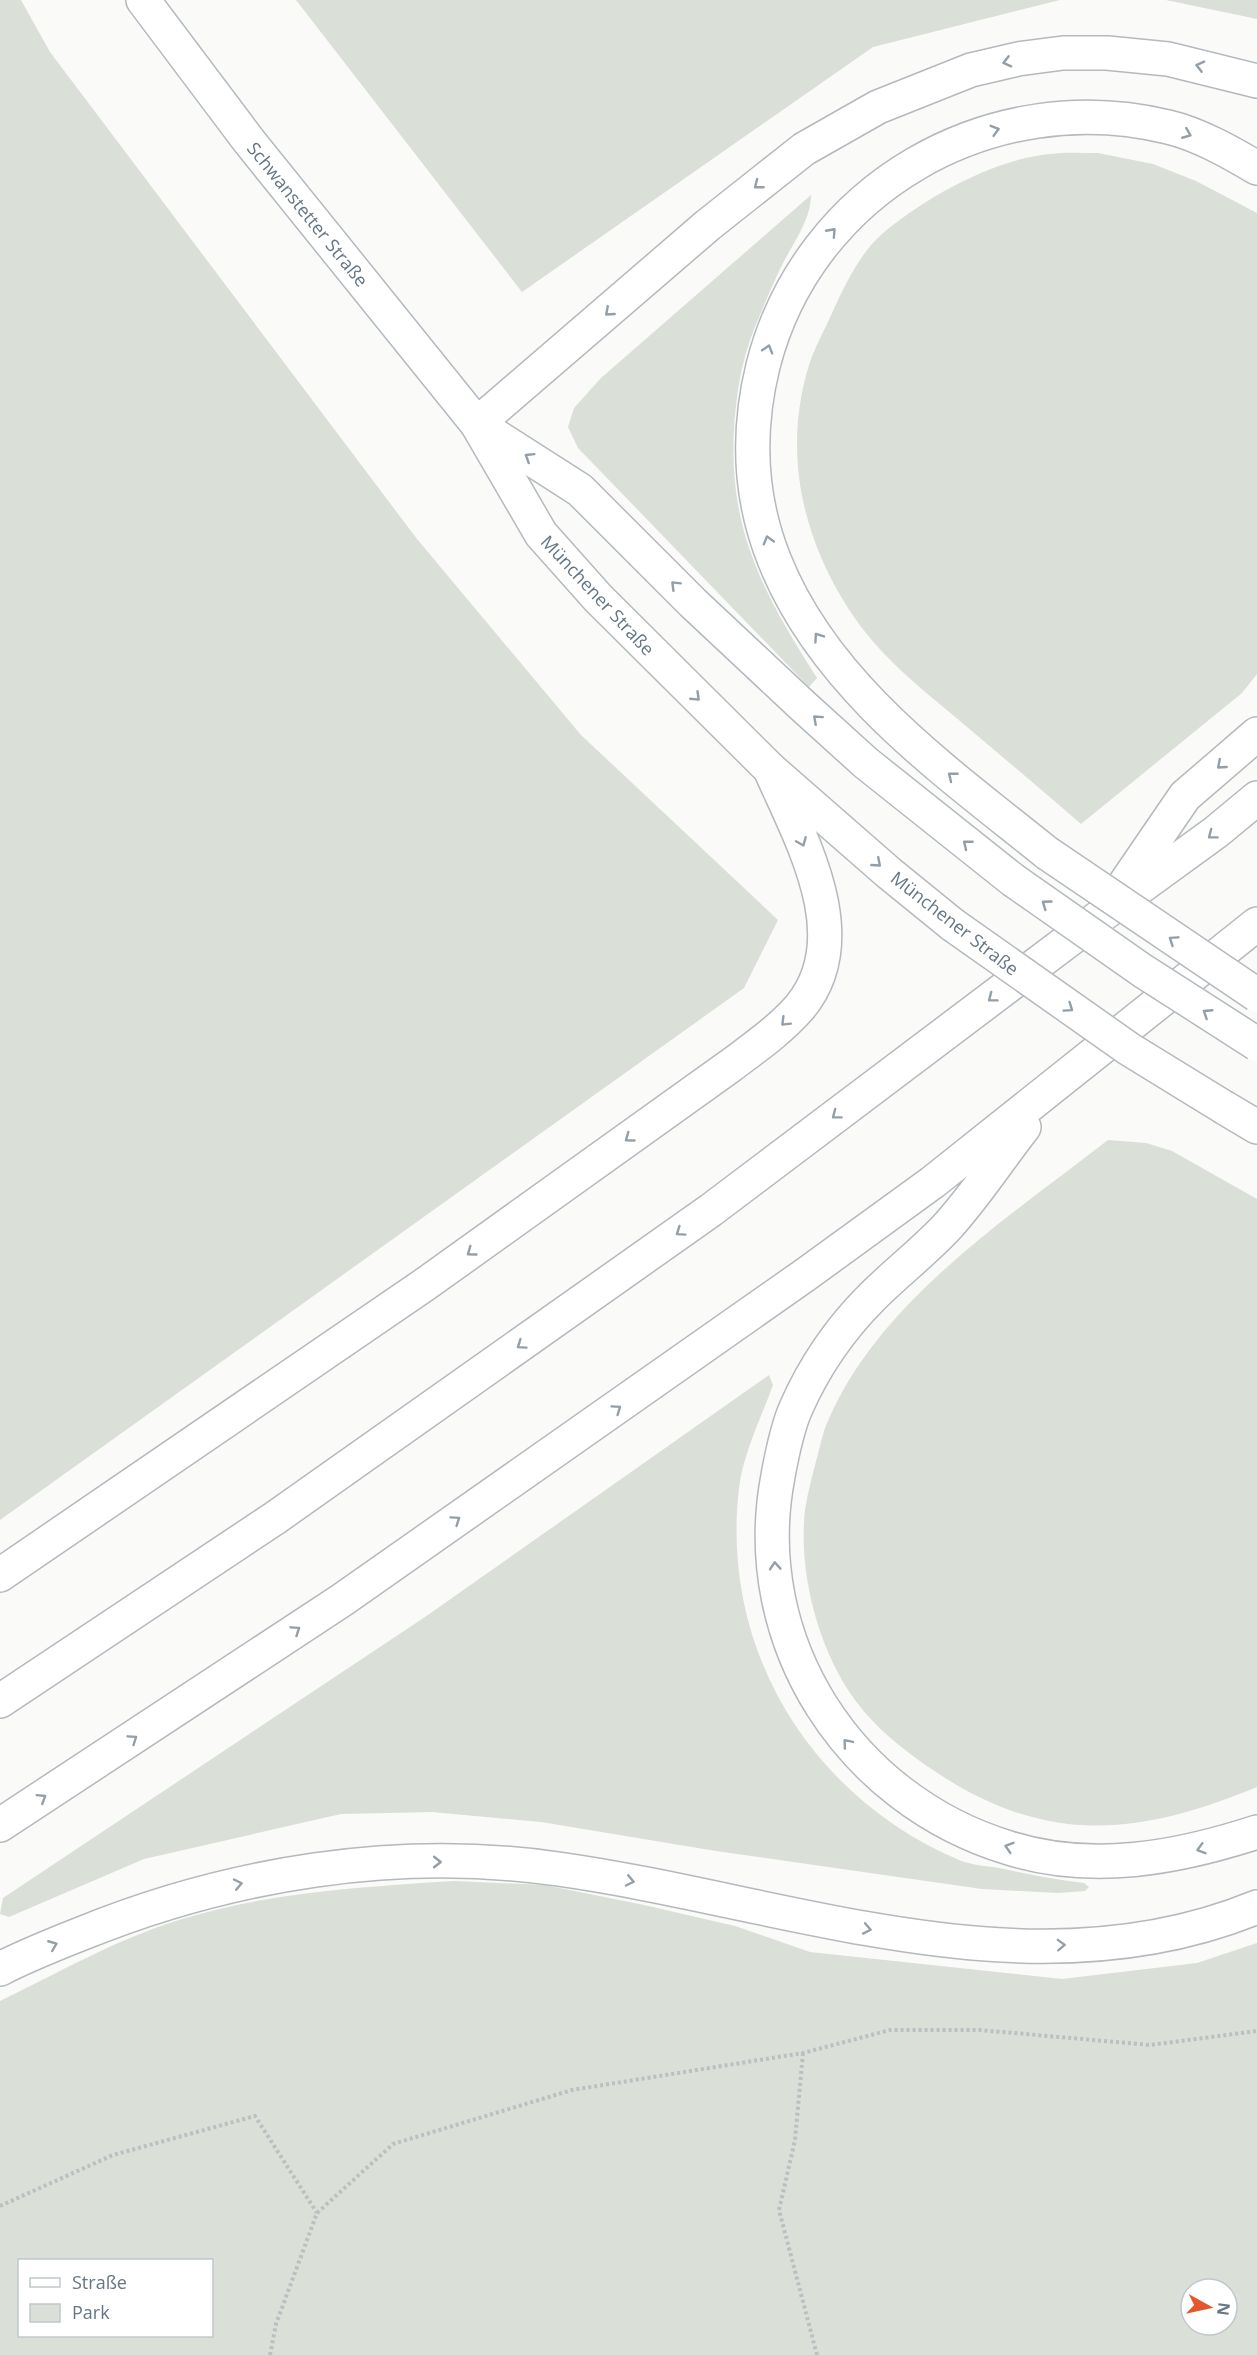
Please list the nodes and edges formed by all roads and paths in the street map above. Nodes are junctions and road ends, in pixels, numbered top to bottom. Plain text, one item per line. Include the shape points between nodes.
1 (143, 0) edge
2 (1257, 81) edge
3 (1257, 168) edge
4 (477, 424) junction
5 (1257, 734) edge
6 (770, 769) junction
7 (1257, 798) edge
8 (1106, 912) junction
9 (1257, 924) edge
10 (1257, 995) edge
11 (1257, 1044) edge
12 (1055, 1087) junction
13 (1257, 1127) edge
14 (0, 1575) edge
15 (0, 1701) edge
16 (0, 1825) edge
17 (1257, 1832) edge
18 (1257, 1907) edge
19 (0, 1970) edge
20 (1257, 2031) edge
21 (803, 2053) junction
22 (0, 2206) edge
23 (317, 2213) junction
24 (270, 2355) edge
25 (817, 2355) edge

1 - 4 main road, Schwanstetter Straße via 249,141
2 -> 4 main road via 1168,59 1063,53 971,70 878,107 804,149 708,225
10 -> 3 main road, bridge via 1047,853 903,734 838,665 790,594 773,558 752,478 752,433 758,390 769,346 798,279 821,244 852,211 910,166 975,136 1056,117 1133,120 1171,128
4 -> 6 main road, Münchener Straße via 540,534 614,614
11 -> 4 main road, bridge via 1012,880 866,763 693,603 580,490
5 -> 8 main road via 1185,796
6 -> 13 main road, Münchener Straße, bridge via 953,925 1081,1016
6 -> 14 main road via 819,886 824,916 825,944 818,974 802,1005 730,1066 424,1285
7 -> 8 main road
8 -> 15 main road via 711,1210 275,1518
9 - 12 main road
16 -> 12 main road via 342,1599 611,1413 933,1182
17 -> 12 main road via 1183,1854 1128,1861 1068,1860 1011,1849 964,1831 898,1792 844,1740 807,1680 791,1645 777,1594 773,1501 795,1410 810,1381 851,1319 945,1229
19 -> 18 main road via 124,1916 226,1887 378,1863 437,1861 554,1868 922,1939 1001,1946 1149,1937
20 - 21 path via 1150,2045 980,2030 890,2030
21 - 23 path via 572,2090 393,2144
21 - 25 path via 795,2140 779,2210
22 - 23 path via 113,2155 255,2116
23 - 24 path via 276,2324

